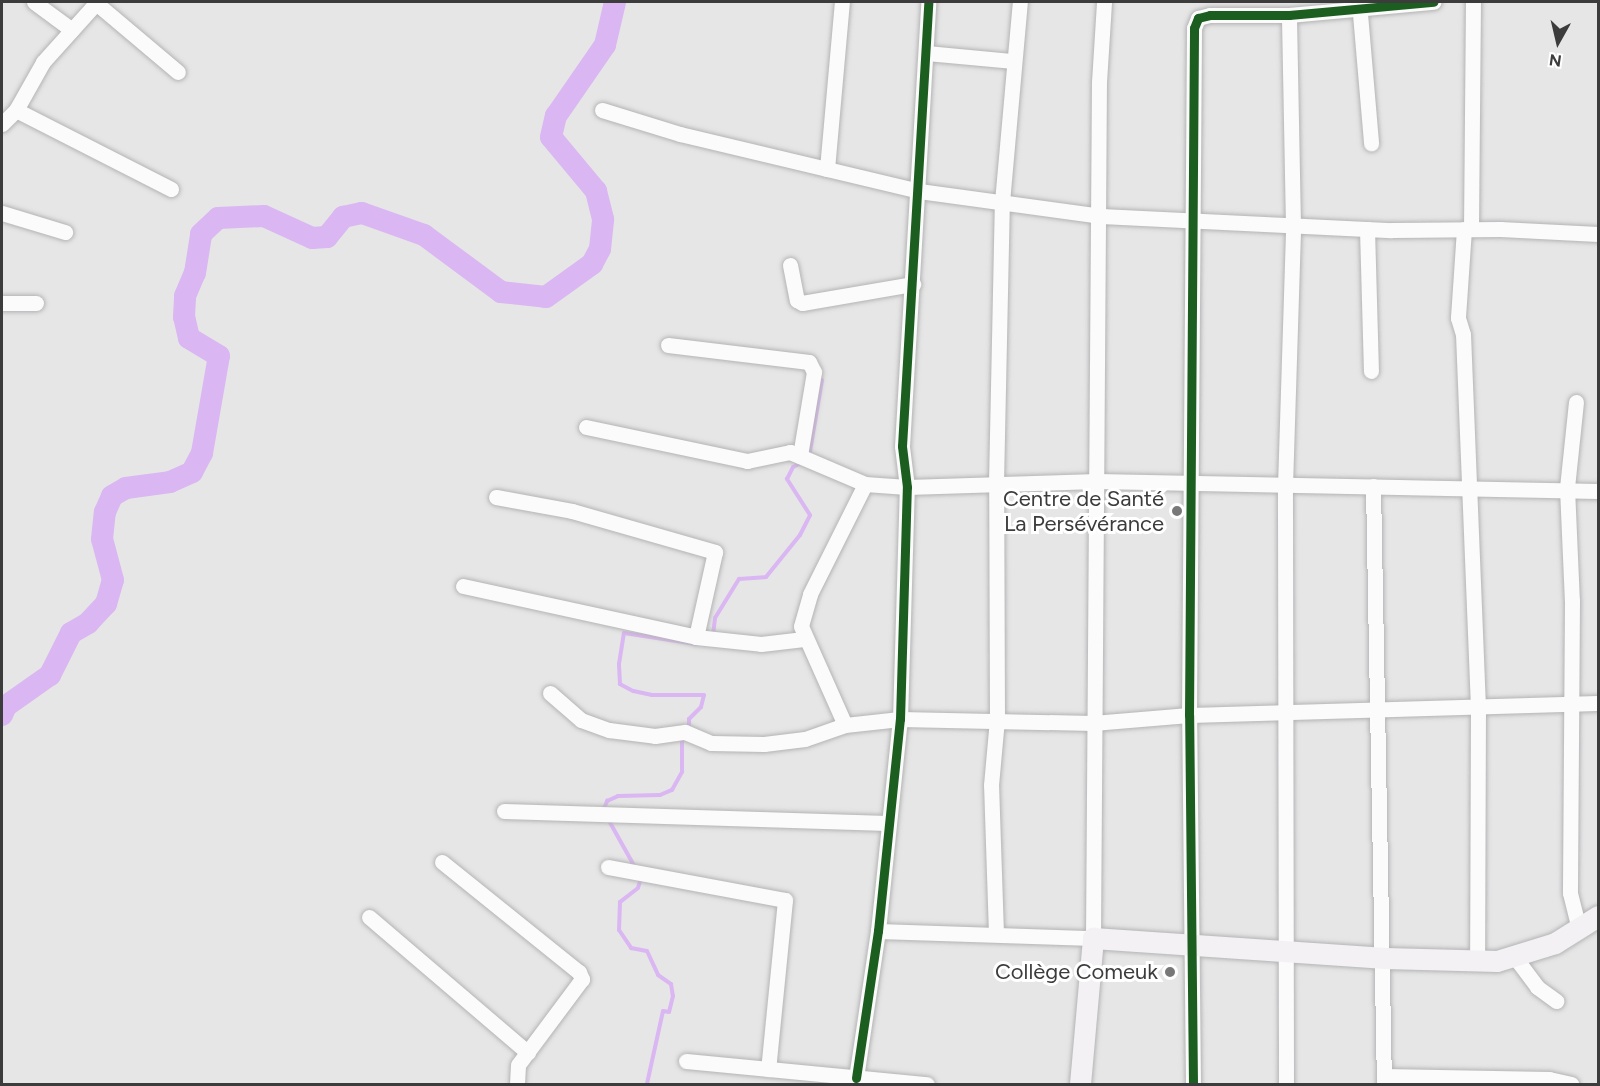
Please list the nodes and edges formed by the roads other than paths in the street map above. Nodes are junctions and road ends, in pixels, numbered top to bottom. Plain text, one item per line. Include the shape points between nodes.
1 (34, 2) edge
2 (97, 2) edge
3 (842, 2) edge
4 (928, 2) edge
5 (1020, 2) edge
6 (1104, 2) edge
7 (1433, 2) edge
8 (1473, 2) edge
9 (1360, 5) edge
10 (1241, 8) edge
11 (1289, 15) junction
12 (72, 30) junction
13 (926, 53) junction
14 (1012, 61) junction
15 (178, 72) dead end
16 (15, 110) junction
17 (602, 110) dead end
18 (2, 124) edge
19 (1371, 143) dead end
20 (827, 169) junction
21 (171, 189) dead end
22 (919, 191) junction
23 (1002, 202) junction
24 (2, 213) edge
25 (1101, 216) junction
26 (1193, 222) junction
27 (1293, 226) junction
28 (1366, 229) junction
29 (1467, 229) junction
30 (65, 232) dead end
31 (1599, 234) edge
32 (790, 265) dead end
33 (913, 284) junction
34 (2, 303) edge
35 (36, 303) dead end
36 (668, 345) dead end
37 (1371, 372) dead end
38 (1576, 402) dead end
39 (586, 427) dead end
40 (800, 456) junction
41 (1097, 481) junction
42 (1194, 482) junction
43 (865, 483) junction
44 (996, 483) junction
45 (1285, 486) junction
46 (1373, 486) junction
47 (907, 487) junction
48 (1467, 488) junction
49 (1567, 488) junction
50 (1599, 491) edge
51 (496, 497) dead end
52 (463, 586) dead end
53 (696, 637) junction
54 (804, 639) junction
55 (550, 693) dead end
56 (1599, 703) edge
57 (1571, 704) junction
58 (1478, 706) junction
59 (1378, 710) junction
60 (1285, 712) junction
61 (1189, 715) junction
62 (998, 718) junction
63 (900, 719) junction
64 (1094, 723) junction
65 (845, 725) junction
66 (504, 811) dead end
67 (888, 823) junction
68 (442, 862) dead end
69 (608, 867) dead end
70 (1599, 916) edge
71 (369, 917) dead end
72 (1579, 929) junction
73 (878, 931) junction
74 (996, 934) junction
75 (1093, 938) junction
76 (1191, 942) junction
77 (1288, 950) junction
78 (1514, 956) junction
79 (1385, 958) junction
80 (1477, 962) junction
81 (1556, 1001) dead end
82 (528, 1053) junction
83 (686, 1061) dead end
84 (768, 1069) junction
85 (856, 1078) junction
86 (1384, 1080) edge
87 (517, 1084) edge
88 (927, 1084) edge
89 (1080, 1084) edge
90 (1193, 1084) edge
91 (1286, 1084) edge
92 (1571, 1084) edge

1 - 12 street
2 - 12 street
2 - 15 street
3 - 20 street
4 - 13 street
5 - 14 street
6 - 25 street via 1099,82
7 - 9 street
8 - 29 street
9 - 11 street
9 - 19 street
10 - 11 street
10 - 26 street via 1198,18 1194,28
11 - 27 street
12 - 16 street via 43,62
13 - 14 street
13 - 22 street
14 - 23 street
16 - 18 street
16 - 21 street
17 - 20 street via 680,134
20 - 22 street
22 - 23 street
22 - 33 street
23 - 25 street
23 - 44 street
24 - 30 street
25 - 26 street
25 - 41 street
26 - 27 street
26 - 42 street
27 - 28 street
27 - 45 street
28 - 29 street
28 - 37 street
29 - 31 street
29 - 48 street via 1465,259 1458,282 1458,318 1463,334
32 - 33 street via 797,300 801,303
33 - 47 street via 903,446
34 - 35 street
36 - 40 street via 809,362 814,372
38 - 49 street
39 - 40 street via 747,461 782,452
40 - 43 street
41 - 42 street
41 - 44 street
41 - 64 street
42 - 45 street
42 - 61 street
43 - 47 street
43 - 54 street via 810,594 801,626
44 - 47 street
44 - 62 street
45 - 46 street
45 - 60 street
46 - 48 street
46 - 59 street
47 - 63 street
48 - 49 street
48 - 58 street
49 - 50 street
49 - 57 street
51 - 53 street via 572,511 715,552
52 - 53 street
53 - 54 street via 761,644
54 - 65 street
55 - 65 street via 581,720 609,730 655,736 685,732 711,743 764,744 805,739
56 - 57 street
57 - 58 street
57 - 72 street via 1570,893
58 - 59 street
58 - 80 street
59 - 60 street
59 - 79 street
60 - 61 street
60 - 77 street
61 - 64 street
61 - 76 street
62 - 63 street
62 - 64 street
62 - 74 street via 991,785
63 - 65 street
63 - 67 street
64 - 75 street
66 - 67 street
67 - 73 street
68 - 82 street via 579,972 582,979
69 - 84 street via 785,900
70 - 72 main road
71 - 82 street
72 - 78 main road via 1555,943
73 - 74 street
73 - 85 street
74 - 75 street
75 - 76 main road
75 - 89 main road
76 - 77 main road
76 - 90 street
77 - 79 main road
77 - 91 street
78 - 80 main road
78 - 81 street via 1537,987
79 - 80 main road
79 - 86 street
82 - 87 street via 518,1065
83 - 84 street
84 - 85 street
85 - 88 street
86 - 92 street via 1549,1079

